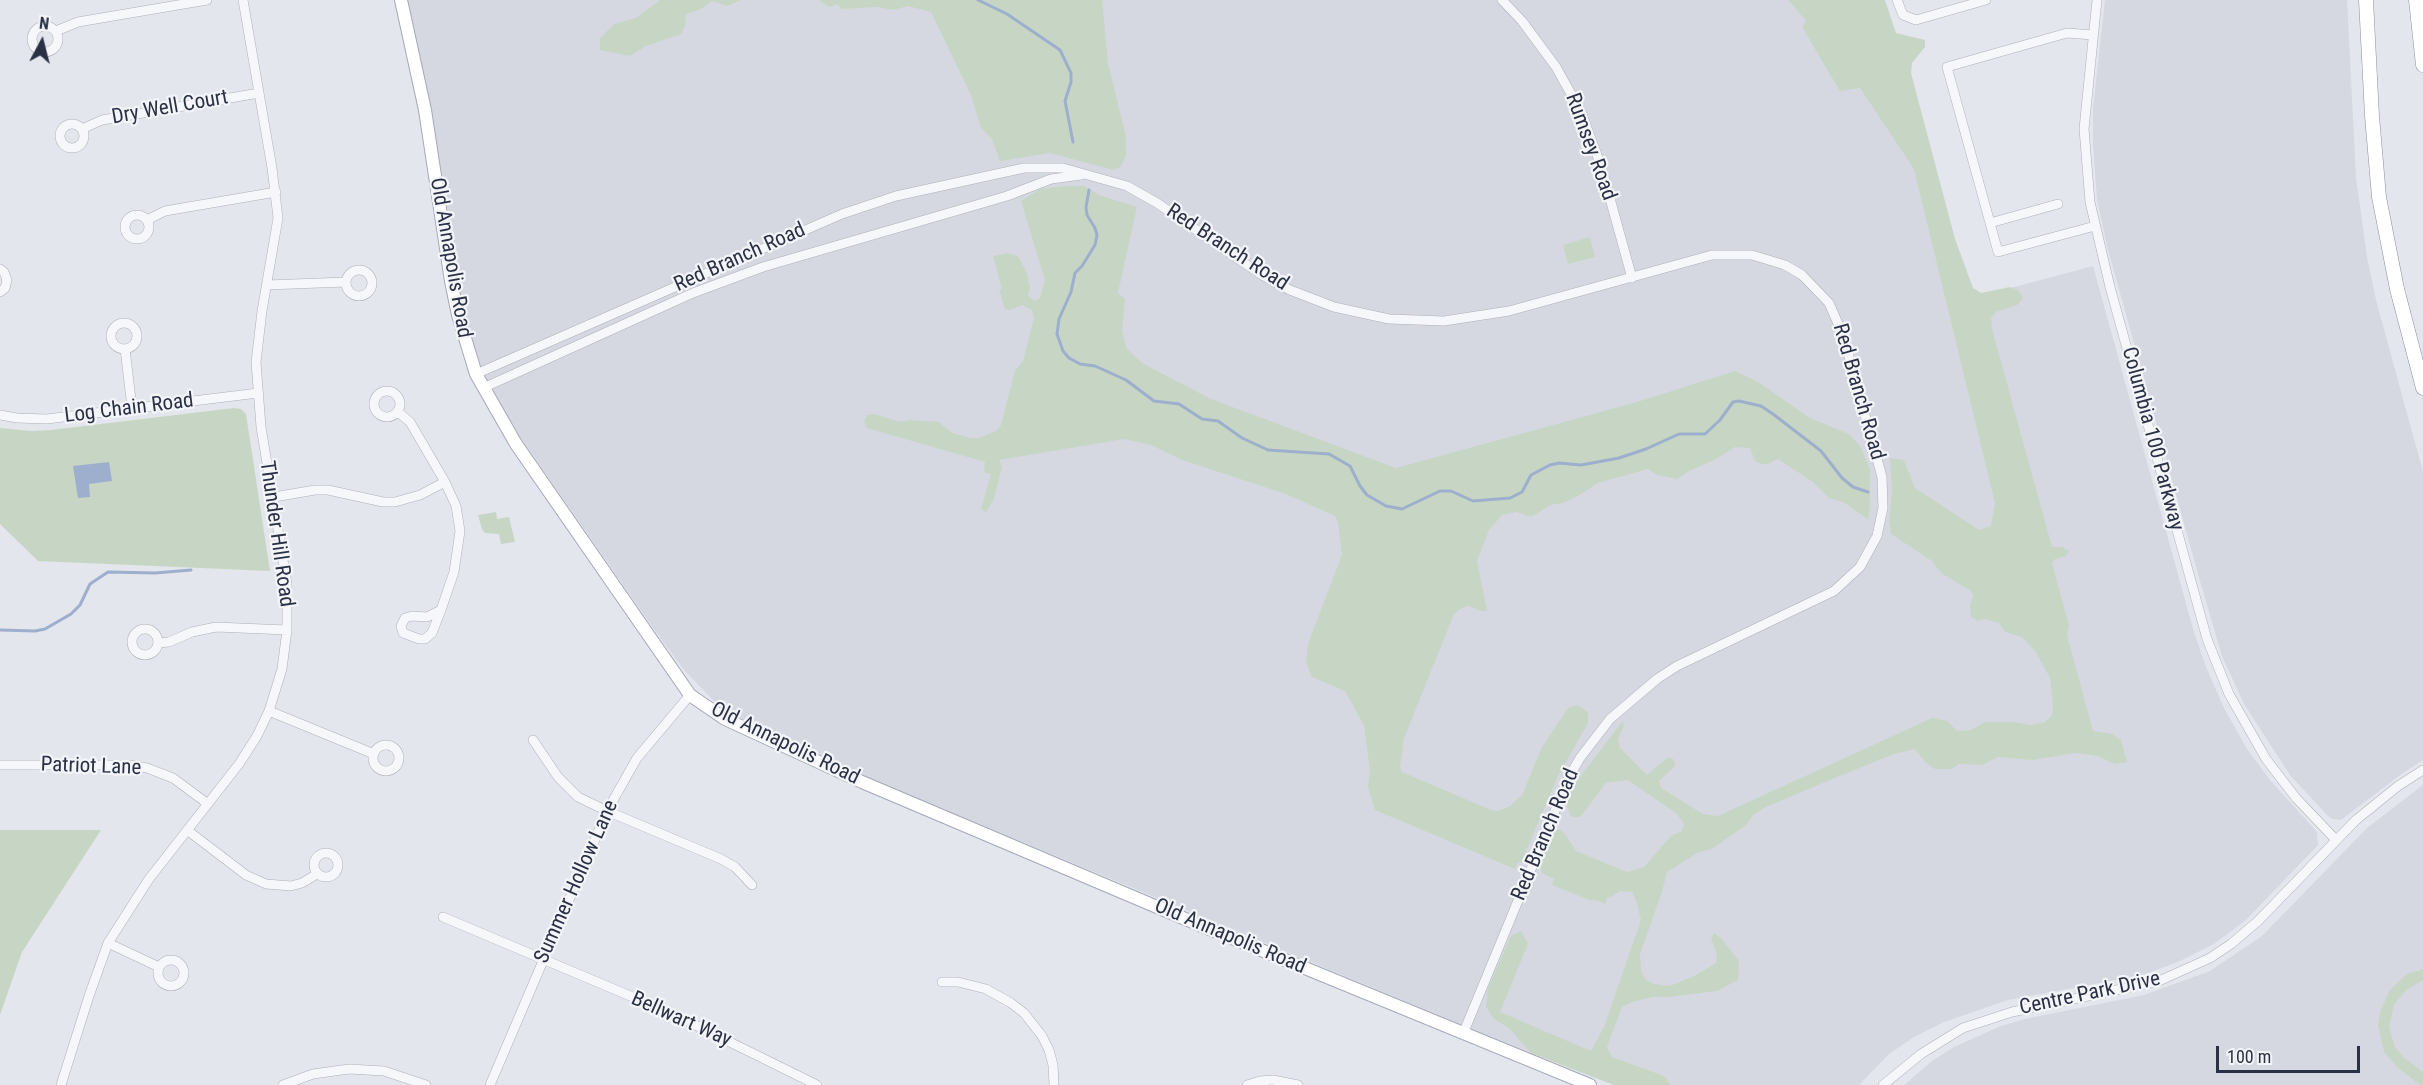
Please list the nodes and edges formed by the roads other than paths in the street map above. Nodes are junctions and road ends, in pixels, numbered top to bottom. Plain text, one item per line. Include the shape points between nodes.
1 (207, 0) edge
2 (243, 0) edge
3 (401, 0) edge
4 (1502, 0) edge
5 (1897, 0) edge
6 (1986, 0) edge
7 (2097, 0) edge
8 (2366, 0) edge
9 (2416, 0) edge
10 (56, 31) dead end
11 (2093, 35) junction
12 (2423, 65) edge
13 (259, 93) junction
14 (82, 129) dead end
15 (1085, 174) junction
16 (276, 192) junction
17 (2058, 204) dead end
18 (147, 220) dead end
19 (1990, 223) junction
20 (2095, 226) junction
21 (0, 269) edge
22 (1632, 278) junction
23 (346, 282) dead end
24 (267, 285) junction
25 (0, 292) edge
26 (125, 349) dead end
27 (476, 374) junction
28 (483, 388) junction
29 (2423, 388) edge
30 (258, 393) junction
31 (132, 408) junction
32 (398, 411) dead end
33 (0, 415) edge
34 (445, 482) junction
35 (274, 497) junction
36 (441, 610) dead end
37 (287, 630) junction
38 (158, 643) dead end
39 (690, 695) junction
40 (269, 711) junction
41 (533, 740) dead end
42 (374, 754) dead end
43 (0, 765) edge
44 (2423, 770) edge
45 (208, 804) junction
46 (606, 811) junction
47 (187, 830) junction
48 (2336, 840) junction
49 (317, 874) dead end
50 (752, 885) dead end
51 (443, 917) dead end
52 (108, 943) junction
53 (543, 960) junction
54 (159, 967) dead end
55 (942, 982) dead end
56 (1463, 1034) junction
57 (61, 1085) edge
58 (283, 1085) edge
59 (426, 1085) edge
60 (490, 1085) edge
61 (817, 1085) edge
62 (1054, 1085) edge
63 (1247, 1085) edge
64 (1298, 1085) edge
65 (1590, 1085) edge
66 (1883, 1085) edge

1 - 10 street via 78,22
2 - 13 street, Thunder Hill Road
3 - 27 main road, Old Annapolis Road via 425,110 455,304
4 - 22 street, Rumsey Road via 1557,67 1581,112
5 - 6 street via 1903,15 1916,20
7 - 11 street, Columbia 100 Parkway
8 - 29 highway via 2379,197 2397,289
9 - 12 highway
11 - 19 street via 2067,33 1947,67
11 - 20 street, Columbia 100 Parkway via 2084,129 2087,184
13 - 14 street, Dry Well Court via 102,120
13 - 16 street, Thunder Hill Road
15 - 22 street, Red Branch Road via 1146,196 1290,290 1359,313 1444,321 1480,316
15 - 27 street, Red Branch Road via 1063,168 1024,168 896,196 804,230
15 - 28 street, Red Branch Road via 1051,179 763,267 693,293
16 - 18 street via 165,211
16 - 24 street, Thunder Hill Road via 278,218
17 - 19 street
19 - 20 street via 1998,252
20 - 48 street, Columbia 100 Parkway via 2207,639 2242,720 2266,759
21 - 25 street via 7,280
22 - 56 street, Red Branch Road via 1712,255 1739,254 1785,265 1811,283 1829,303 1843,335 1882,477 1881,522 1860,567 1834,591 1677,666 1610,719 1569,777
23 - 24 street
24 - 30 street, Thunder Hill Road via 258,337
26 - 31 street
27 - 28 main road, Old Annapolis Road
28 - 39 main road, Old Annapolis Road via 516,444
30 - 31 street, Log Chain Road
30 - 35 street, Thunder Hill Road
31 - 33 street, Log Chain Road via 35,420
32 - 34 street via 410,422
34 - 35 street via 394,502 328,489
34 - 36 street via 456,506 460,531 454,572
35 - 37 street, Thunder Hill Road via 287,584
37 - 38 street via 216,627
37 - 40 street, Thunder Hill Road via 282,669
39 - 46 street, Summer Hollow Lane via 637,758
39 - 56 main road, Old Annapolis Road via 725,719 843,774
40 - 42 street
40 - 45 street, Thunder Hill Road via 239,764
41 - 46 street via 568,788
43 - 45 street, Patriot Lane via 147,768 173,778
44 - 48 street, Centre Park Drive via 2374,805
45 - 47 street, Thunder Hill Road
46 - 50 street via 721,859 746,876
46 - 53 street, Summer Hollow Lane
47 - 49 street via 246,875 266,884 302,884
47 - 52 street, Thunder Hill Road
48 - 66 street, Centre Park Drive via 2258,921 2231,944 2194,966 2158,981 2012,1011 1963,1028 1921,1053
51 - 53 street, Bellwart Way
52 - 54 street
52 - 57 street, Thunder Hill Road
53 - 60 street, Summer Hollow Lane
53 - 61 street, Bellwart Way via 703,1028
55 - 62 street via 986,989 1024,1013 1049,1050
56 - 65 main road, Old Annapolis Road
58 - 59 street via 313,1074 349,1069 384,1071
63 - 64 street via 1273,1080

